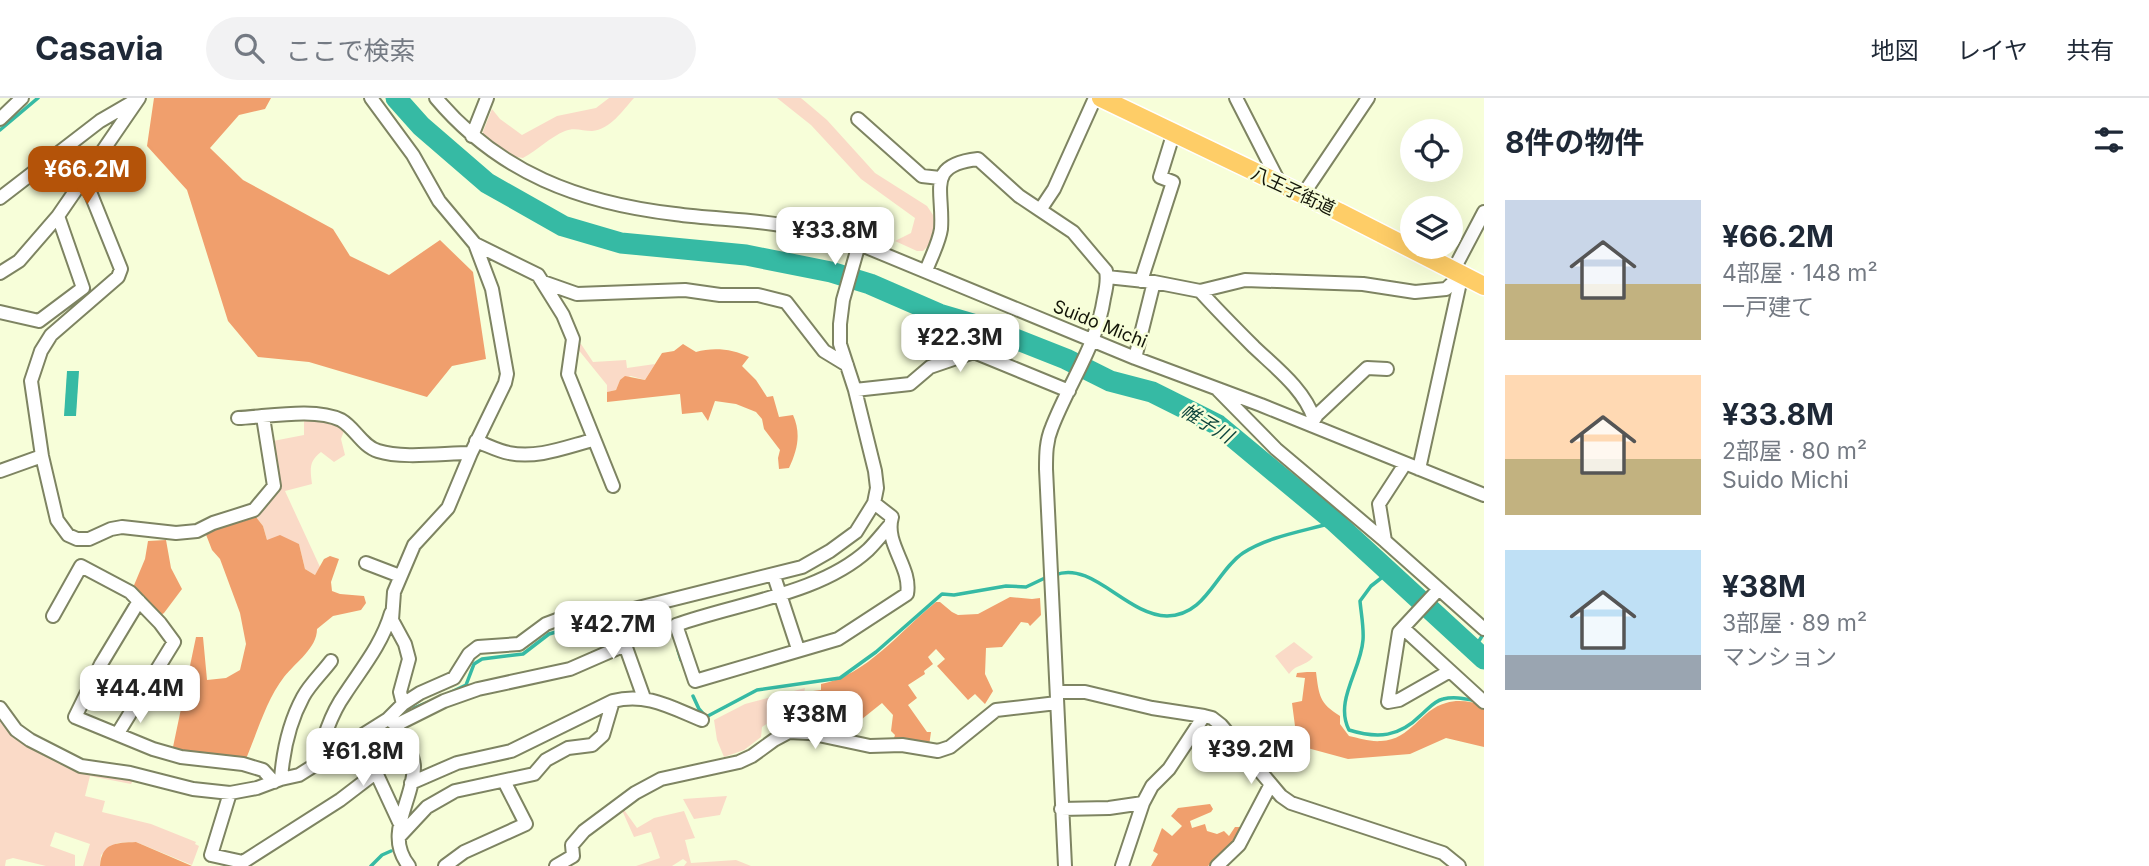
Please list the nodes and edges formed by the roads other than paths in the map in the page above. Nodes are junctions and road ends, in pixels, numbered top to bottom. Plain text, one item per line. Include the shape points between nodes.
1 (22, 98) edge
2 (139, 98) edge
3 (371, 98) edge
4 (436, 98) edge
5 (487, 98) edge
6 (1095, 98) edge
7 (1101, 98) edge
8 (1236, 98) edge
9 (1363, 100) edge
10 (0, 119) edge
11 (858, 119) dead end
12 (474, 130) junction
13 (1173, 135) junction
14 (84, 177) junction
15 (940, 178) junction
16 (1281, 186) junction
17 (1302, 196) junction
18 (0, 198) edge
19 (1040, 210) junction
20 (1484, 212) edge
21 (58, 216) junction
22 (475, 244) junction
23 (859, 244) junction
24 (926, 271) junction
25 (0, 273) edge
26 (1457, 273) junction
27 (1107, 277) junction
28 (543, 282) junction
29 (1148, 282) junction
30 (1484, 286) edge
31 (1200, 291) junction
32 (0, 312) edge
33 (1093, 341) junction
34 (1135, 358) junction
35 (847, 365) junction
36 (1387, 369) dead end
37 (1215, 387) junction
38 (1070, 388) junction
39 (855, 390) junction
40 (263, 417) junction
41 (238, 418) dead end
42 (1312, 422) junction
43 (593, 440) junction
44 (474, 447) junction
45 (42, 456) junction
46 (1405, 464) junction
47 (1419, 469) junction
48 (0, 471) edge
49 (613, 486) dead end
50 (1484, 495) edge
51 (874, 503) junction
52 (890, 525) junction
53 (1385, 541) junction
54 (366, 563) dead end
55 (400, 576) junction
56 (774, 576) junction
57 (1435, 593) junction
58 (780, 594) junction
59 (139, 601) junction
60 (392, 609) junction
61 (614, 614) junction
62 (53, 615) dead end
63 (1407, 625) junction
64 (1484, 628) edge
65 (625, 645) junction
66 (798, 649) junction
67 (331, 661) dead end
68 (1450, 671) junction
69 (644, 698) junction
70 (1057, 698) junction
71 (613, 701) junction
72 (1484, 702) edge
73 (403, 704) junction
74 (0, 708) edge
75 (1204, 716) junction
76 (702, 720) dead end
77 (392, 722) junction
78 (118, 733) junction
79 (360, 738) junction
80 (316, 765) junction
81 (374, 774) junction
82 (278, 780) junction
83 (504, 780) junction
84 (411, 783) junction
85 (1271, 784) junction
86 (230, 793) junction
87 (1143, 803) junction
88 (1061, 809) junction
89 (399, 822) junction
90 (399, 836) junction
91 (1443, 853) junction
92 (208, 860) edge
93 (409, 866) edge
94 (445, 866) edge
95 (556, 866) edge
96 (1065, 866) edge
97 (1122, 866) edge
98 (1217, 866) edge
99 (1436, 866) edge
100 (1459, 866) edge

1 - 10 street
2 - 14 street
2 - 18 street via 100,121
3 - 22 street via 413,155 439,201
4 - 12 street, Suido Michi
5 - 12 street
6 - 19 street
7 - 13 highway, 八王子街道
8 - 16 street
9 - 17 street
11 - 15 street via 922,176
12 - 23 street, Suido Michi via 515,167 573,193 626,208 781,225
13 - 16 highway, 八王子街道
13 - 29 street via 1160,177 1173,182
14 - 21 street
14 - 45 street via 121,269 118,277 51,335 41,351 31,381
15 - 19 street via 959,161 978,159
15 - 24 street via 941,229
16 - 17 highway, 八王子街道
17 - 26 highway, 八王子街道
19 - 27 street via 1073,232
20 - 26 street
21 - 25 street via 19,261
21 - 32 street via 83,288 39,321
22 - 28 street via 527,268
22 - 44 street via 492,289 507,374
23 - 24 street, Suido Michi
23 - 35 street via 839,324
24 - 33 street, Suido Michi
26 - 30 highway, 八王子街道
26 - 31 street via 1446,289 1415,292 1363,284 1245,280
26 - 47 street
27 - 29 street
27 - 33 street
28 - 35 street via 577,295 685,290 778,299 786,302 824,351
28 - 43 street via 573,340 568,374
29 - 31 street
29 - 34 street
31 - 42 street via 1309,403
33 - 34 street, Suido Michi
33 - 38 street
34 - 37 street, Suido Michi
35 - 39 street
36 - 42 street via 1367,368
37 - 42 street, Suido Michi
37 - 53 street via 1276,449
38 - 39 street via 974,352 930,367 910,384
38 - 70 street via 1046,445
39 - 51 street via 875,471
40 - 41 street
40 - 44 street via 303,414 338,419 365,444 394,454
40 - 45 street via 274,486 254,510 197,531 122,527 111,528 103,539 68,535 57,520
42 - 46 street, Suido Michi
43 - 44 street via 552,452 520,454
43 - 49 street
44 - 55 street via 448,508 414,545
45 - 48 street
46 - 47 street, Suido Michi
46 - 53 street via 1379,505
47 - 50 street, Suido Michi
51 - 52 street via 892,517
51 - 56 street via 856,532 830,551 803,567
52 - 58 street via 848,564
52 - 66 street via 909,583 907,594 838,639
53 - 57 street
54 - 55 street
55 - 60 street
56 - 58 street
56 - 61 street
57 - 63 street
57 - 64 street
58 - 66 street
58 - 66 street via 676,625 695,681
59 - 62 street via 100,571 81,566
59 - 78 street via 174,642
59 - 78 street via 100,664 75,717
60 - 73 street via 409,659 400,692
60 - 80 street via 386,629 325,731
61 - 65 street
61 - 73 street via 562,618 519,644 478,646 454,678
63 - 68 street
63 - 68 street via 1399,632 1388,702
65 - 69 street
65 - 77 street via 570,669 478,689
67 - 82 street via 303,697
68 - 72 street
69 - 71 street
69 - 76 street
70 - 75 street via 1085,692
70 - 88 street
70 - 95 street via 996,710 950,747 938,751 789,733 739,762 661,779 635,793 584,831 572,845 573,856
71 - 83 street via 603,735 592,745 568,748 534,774
71 - 84 street via 510,751 457,763
73 - 77 street
74 - 86 street via 16,730 81,766
75 - 85 street via 1221,725
75 - 87 street
77 - 79 street
77 - 84 street via 413,761
78 - 82 street via 181,757 243,764
79 - 80 street
79 - 81 street
80 - 82 street
81 - 89 street
81 - 92 street via 243,862
82 - 86 street
83 - 90 street via 455,791 427,807
83 - 94 street via 526,824 464,852
84 - 89 street
85 - 91 street via 1290,803
85 - 98 street via 1239,845
86 - 92 street
87 - 88 street
87 - 97 street
88 - 96 street
89 - 90 street
90 - 93 street via 401,857
91 - 99 street
91 - 100 street

